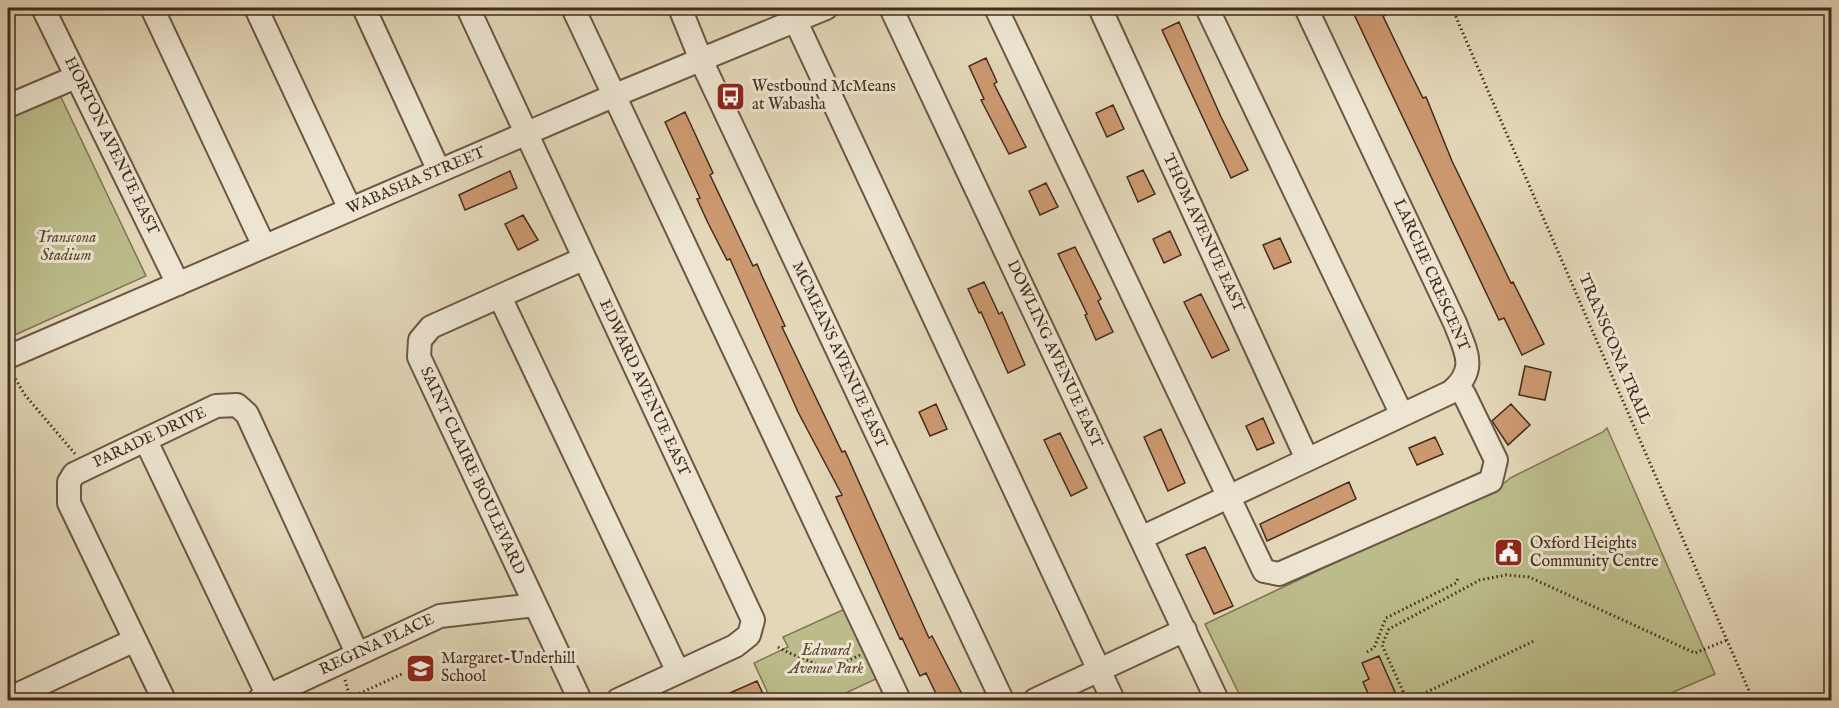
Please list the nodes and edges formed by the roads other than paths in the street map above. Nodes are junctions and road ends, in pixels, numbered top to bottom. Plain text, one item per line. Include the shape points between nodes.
1 (43, 8) edge
2 (152, 8) edge
3 (256, 8) edge
4 (364, 8) edge
5 (468, 8) edge
6 (573, 8) edge
7 (680, 8) edge
8 (826, 8) edge
9 (891, 8) edge
10 (996, 8) edge
11 (1100, 8) edge
12 (1207, 8) edge
13 (1306, 8) edge
14 (792, 14) edge
15 (701, 60) junction
16 (76, 77) junction
17 (613, 96) junction
18 (8, 106) edge
19 (527, 134) junction
20 (439, 171) junction
21 (350, 209) junction
22 (264, 246) junction
23 (583, 259) junction
24 (177, 284) junction
25 (500, 297) junction
26 (8, 363) edge
27 (1458, 387) junction
28 (1402, 415) junction
29 (146, 441) junction
30 (1307, 459) junction
31 (1228, 497) junction
32 (1141, 538) junction
33 (535, 605) junction
34 (1185, 630) junction
35 (135, 640) junction
36 (357, 653) junction
37 (1100, 671) junction
38 (678, 672) junction
39 (264, 698) edge
40 (8, 699) edge
41 (164, 700) edge
42 (580, 700) edge
43 (618, 700) edge
44 (899, 700) edge
45 (1002, 700) edge
46 (1035, 700) edge
47 (1113, 700) edge
48 (1218, 700) edge

1 - 16 street, HORTON AVENUE EAST
2 - 22 street
3 - 21 street
4 - 20 street
5 - 19 street, EDWARD AVENUE EAST
6 - 17 street
7 - 15 street, MCMEANS AVENUE EAST
8 - 14 street, WABASHA STREET
9 - 32 street, DOWLING AVENUE EAST
10 - 31 street
11 - 30 street, THOM AVENUE EAST
12 - 28 street
13 - 27 street, LARCHE CRESCENT via 1455,323 1468,356 1468,372
14 - 15 street, WABASHA STREET
14 - 37 street
15 - 17 street, WABASHA STREET
15 - 45 street, MCMEANS AVENUE EAST
16 - 18 street
16 - 24 street, HORTON AVENUE EAST
17 - 19 street, WABASHA STREET
17 - 44 street
19 - 20 street, WABASHA STREET
19 - 23 street, EDWARD AVENUE EAST
20 - 21 street, WABASHA STREET
21 - 22 street, WABASHA STREET
22 - 24 street, WABASHA STREET
23 - 25 street, SAINT CLAIRE BOULEVARD
23 - 38 street, EDWARD AVENUE EAST via 753,620 749,635 735,646
24 - 26 street, WABASHA STREET
25 - 33 street, SAINT CLAIRE BOULEVARD via 431,327 420,340 419,357
25 - 38 street
27 - 28 street
27 - 31 street via 1496,460 1491,481 1279,574 1264,571
28 - 30 street
29 - 35 street, PARADE DRIVE via 74,474 69,482 69,503
29 - 36 street, PARADE DRIVE via 216,406 237,405 247,414
29 - 39 street
30 - 31 street
31 - 32 street
32 - 34 street, DOWLING AVENUE EAST
33 - 36 street, REGINA PLACE via 440,616
33 - 42 street, SAINT CLAIRE BOULEVARD
34 - 37 street
34 - 48 street, DOWLING AVENUE EAST
35 - 40 street
35 - 41 street, PARADE DRIVE
36 - 39 street, REGINA PLACE
37 - 46 street
37 - 47 street
38 - 43 street, EDWARD AVENUE EAST

